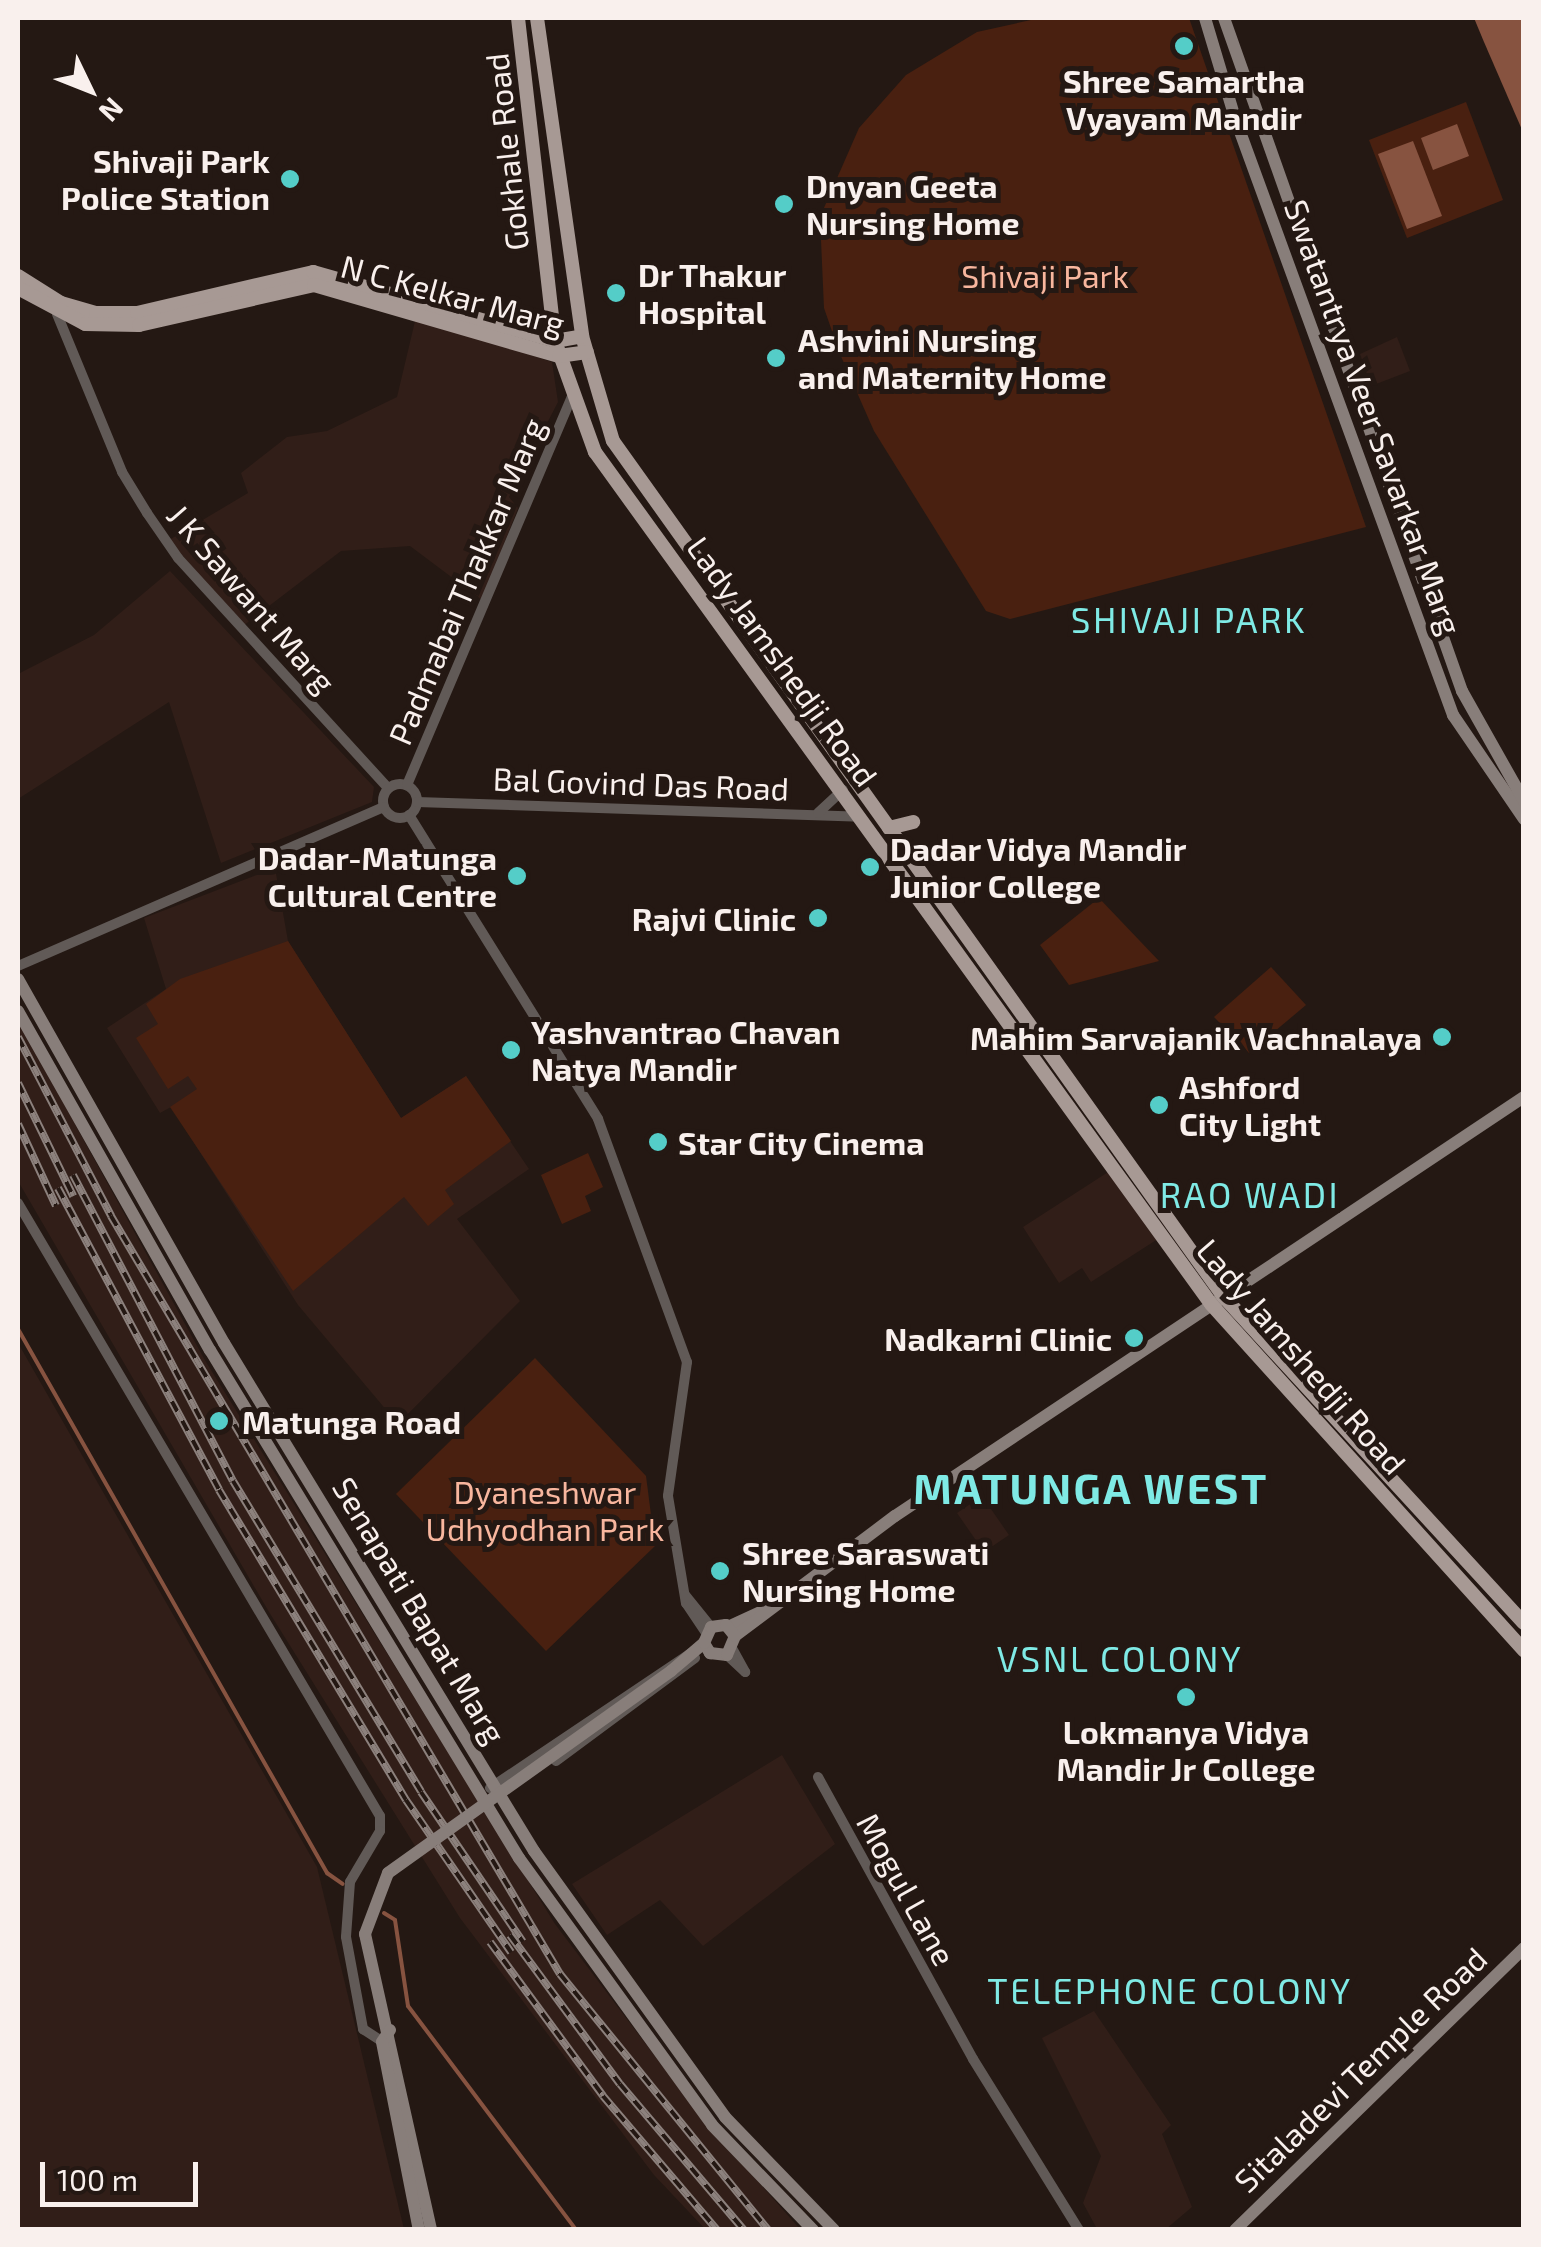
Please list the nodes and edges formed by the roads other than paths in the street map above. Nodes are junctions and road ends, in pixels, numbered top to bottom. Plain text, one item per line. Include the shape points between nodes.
1 (518, 18) edge
2 (537, 18) edge
3 (1205, 18) edge
4 (1224, 18) edge
5 (18, 276) edge
6 (18, 288) edge
7 (57, 314) junction
8 (582, 336) junction
9 (555, 340) junction
10 (587, 352) junction
11 (558, 356) junction
12 (572, 396) junction
13 (407, 785) junction
14 (388, 788) junction
15 (843, 789) junction
16 (417, 802) junction
17 (1524, 802) edge
18 (384, 808) junction
19 (818, 813) junction
20 (409, 815) junction
21 (864, 818) junction
22 (1524, 820) edge
23 (912, 822) dead end
24 (889, 828) junction
25 (18, 966) edge
26 (18, 978) edge
27 (18, 1011) edge
28 (1524, 1097) edge
29 (18, 1203) edge
30 (1218, 1300) junction
31 (282, 1438) junction
32 (269, 1447) junction
33 (312, 1486) junction
34 (298, 1494) junction
35 (339, 1531) junction
36 (325, 1539) junction
37 (360, 1565) junction
38 (346, 1574) junction
39 (1524, 1623) edge
40 (732, 1631) junction
41 (707, 1638) junction
42 (1524, 1651) edge
43 (730, 1653) junction
44 (685, 1661) junction
45 (745, 1672) dead end
46 (431, 1681) junction
47 (416, 1689) junction
48 (818, 1777) dead end
49 (494, 1785) junction
50 (480, 1794) junction
51 (502, 1798) junction
52 (1524, 1948) edge
53 (389, 2039) junction
54 (397, 2099) junction
55 (786, 2180) junction
56 (776, 2191) junction
57 (419, 2230) edge
58 (432, 2230) edge
59 (813, 2230) edge
60 (834, 2230) edge
61 (1079, 2230) edge
62 (1235, 2230) edge

1 - 9 main road, Gokhale Road
2 - 8 main road, Gokhale Road
3 - 22 main road, Swatantrya Veer Savarkar Marg via 1235,118 1454,715
4 - 17 main road, Swatantrya Veer Savarkar Marg via 1462,691
5 - 9 main road, N C Kelkar Marg via 61,303 96,313 136,313 314,272
6 - 7 main road, N C Kelkar Marg
7 - 11 main road, N C Kelkar Marg via 85,324 139,325 314,286
7 - 14 street, J K Sawant Marg via 146,514
8 - 9 main road, N C Kelkar Marg
8 - 10 main road, Lady Jamshedji Road
9 - 11 main road, Lady Jamshedji Road
10 - 11 main road, N C Kelkar Marg
10 - 24 main road, Lady Jamshedji Road via 614,441
11 - 12 main road, Lady Jamshedji Road
12 - 13 street, Padmabai Thakkar Marg
12 - 15 main road, Lady Jamshedji Road via 595,452
13 - 14 street
13 - 16 street
14 - 18 street
15 - 19 street
15 - 21 main road, Lady Jamshedji Road
16 - 19 street, Bal Govind Das Road
16 - 20 street
18 - 20 street via 394,817
18 - 25 street
19 - 21 street, Bal Govind Das Road
20 - 41 street via 598,1119 687,1362 668,1496 686,1595
21 - 30 main road, Lady Jamshedji Road
23 - 24 main road
24 - 30 main road, Lady Jamshedji Road
26 - 31 main road, Senapati Bapat Marg
27 - 32 main road, Senapati Bapat Marg
28 - 30 main road
29 - 53 street via 380,1816 380,1831 350,1882 346,1937 363,2029
30 - 39 main road, Lady Jamshedji Road
30 - 40 main road
30 - 42 main road, Lady Jamshedji Road
31 - 32 main road
31 - 33 main road, Senapati Bapat Marg
32 - 34 main road, Senapati Bapat Marg
33 - 34 main road
33 - 35 main road, Senapati Bapat Marg
34 - 36 main road, Senapati Bapat Marg
35 - 36 main road
35 - 37 main road, Senapati Bapat Marg
36 - 38 main road, Senapati Bapat Marg
37 - 38 main road
37 - 46 main road, Senapati Bapat Marg
38 - 47 main road, Senapati Bapat Marg
40 - 41 main road
40 - 43 main road
41 - 43 main road
41 - 44 main road
43 - 45 street
44 - 49 street
44 - 51 street
44 - 53 main road, bridge via 388,1872 365,1934
46 - 47 main road
46 - 49 main road, Senapati Bapat Marg
47 - 50 main road, Senapati Bapat Marg
48 - 61 street, Mogul Lane via 973,2059
49 - 50 street
49 - 51 main road, Senapati Bapat Marg
50 - 56 main road, Senapati Bapat Marg via 712,2125
51 - 55 main road, Senapati Bapat Marg via 725,2116
52 - 62 main road, Sitaladevi Temple Road
53 - 54 main road
54 - 57 main road
54 - 58 main road
55 - 56 main road
55 - 60 main road, Senapati Bapat Marg
56 - 59 main road, Senapati Bapat Marg

